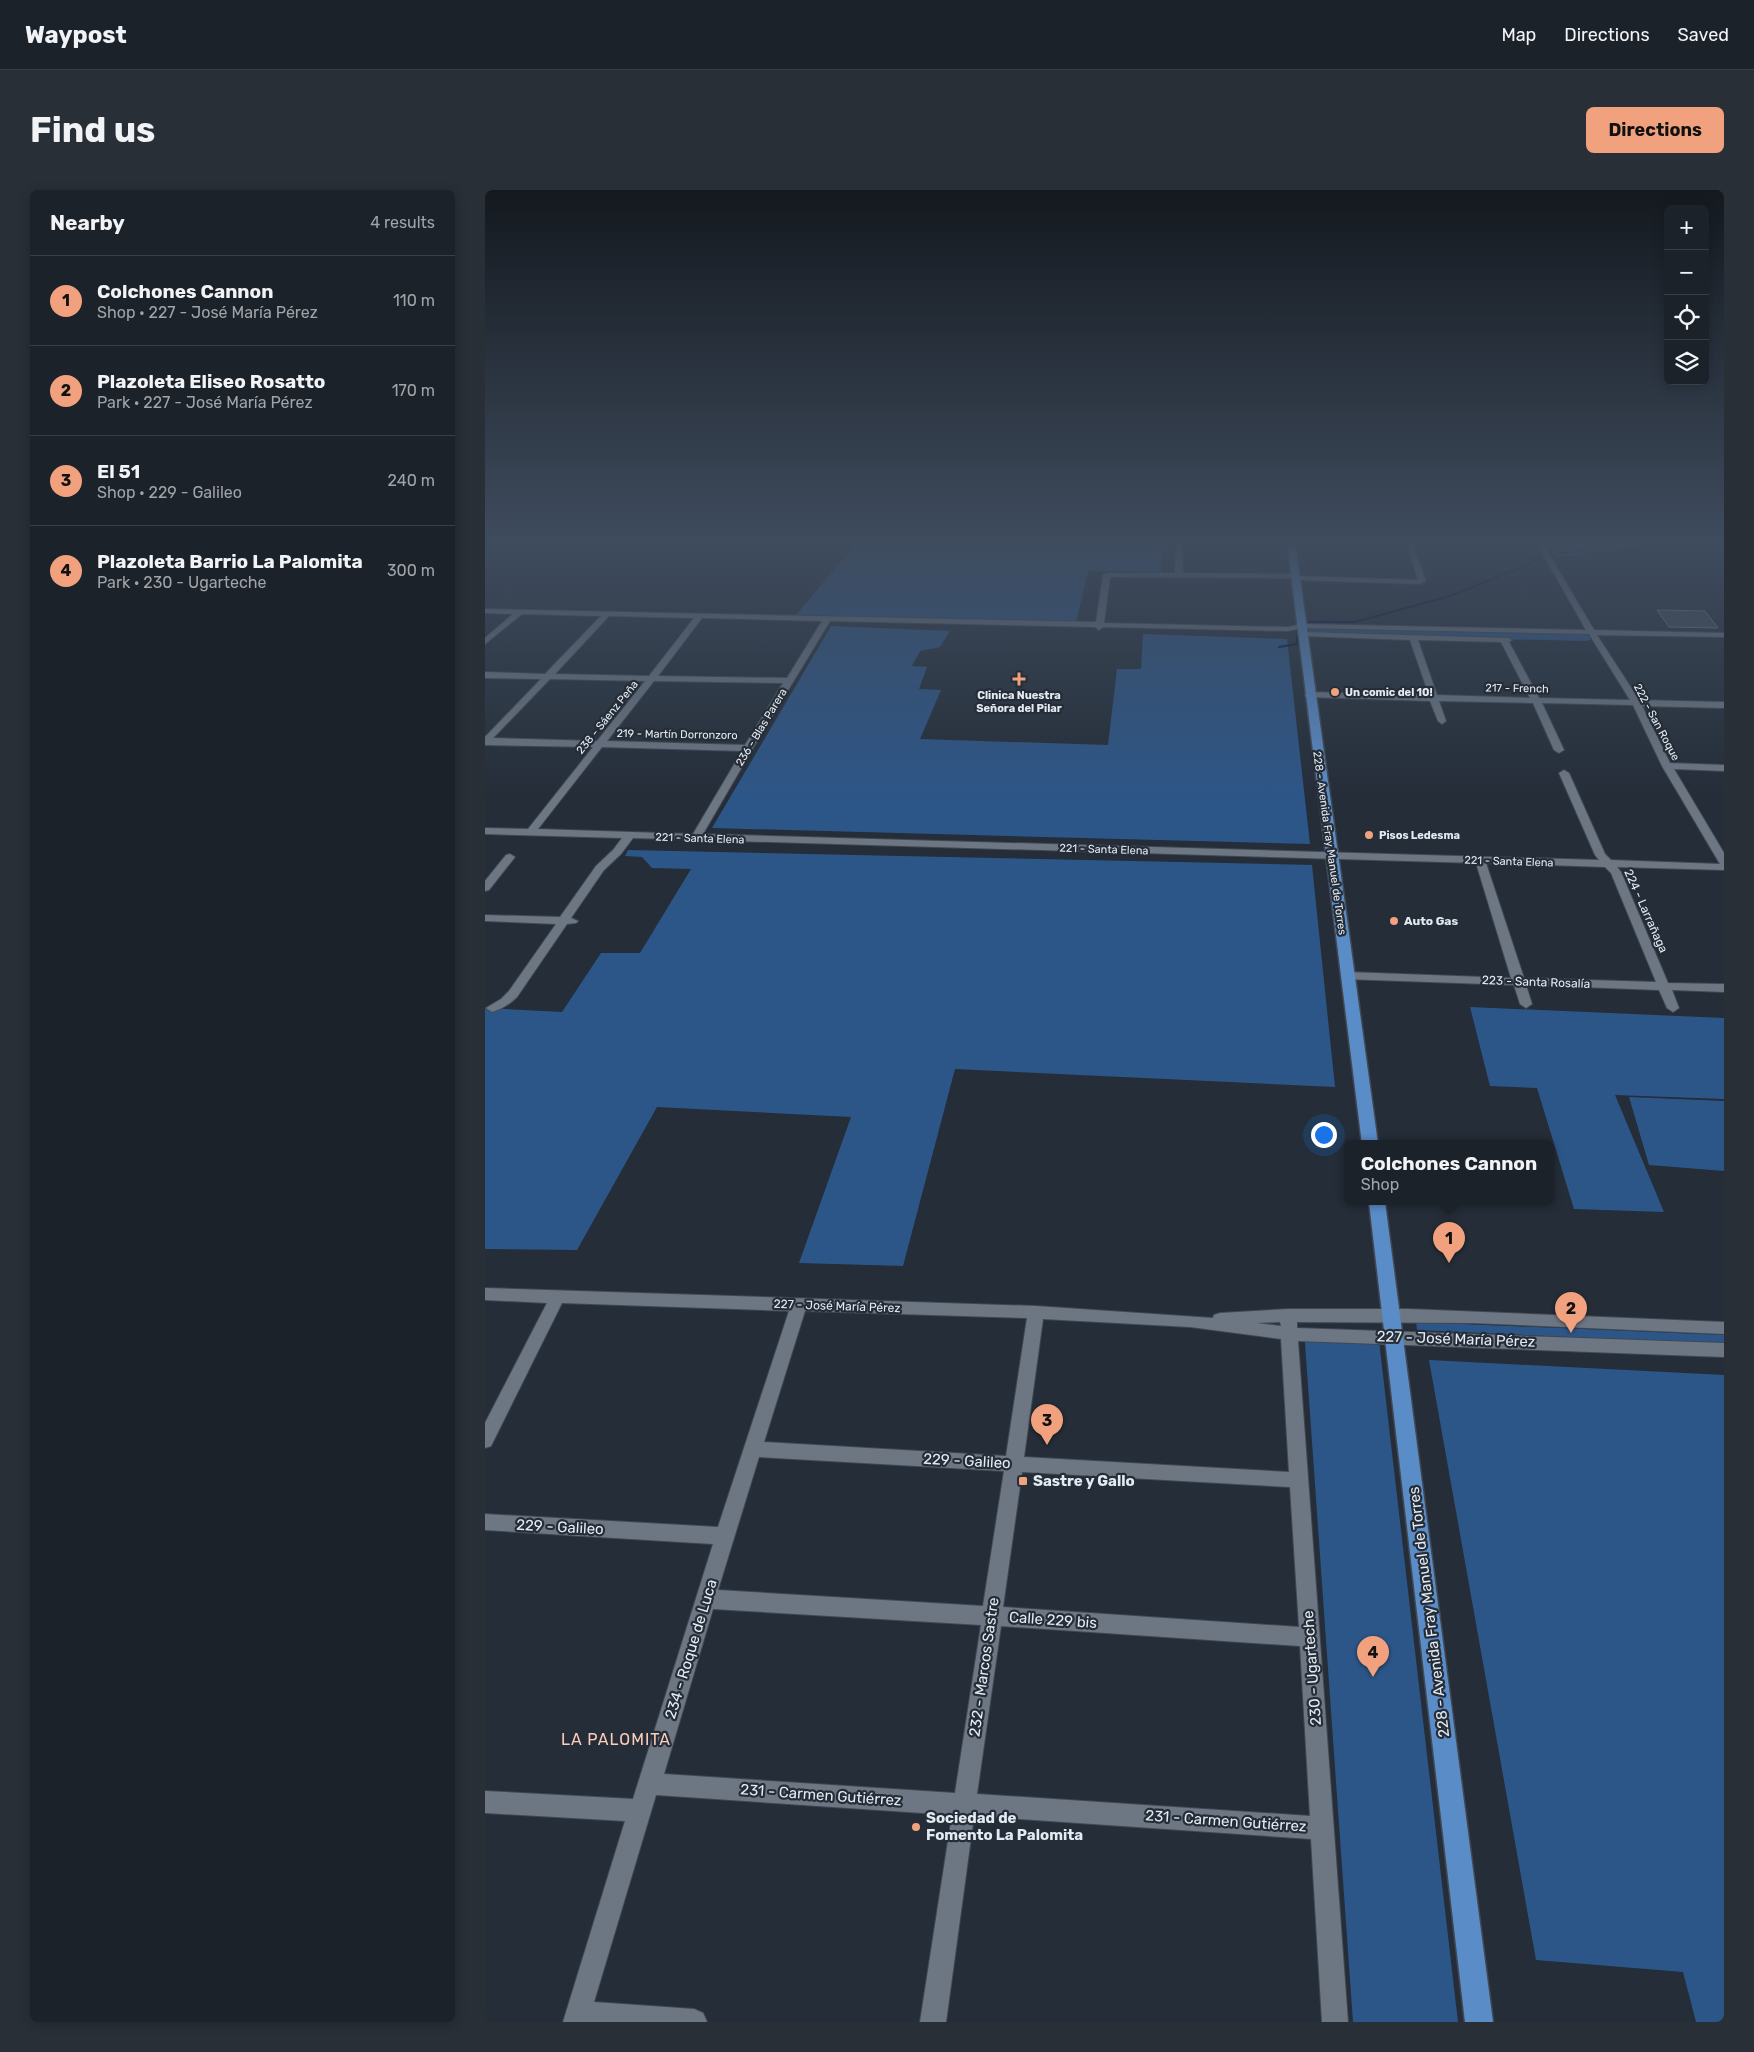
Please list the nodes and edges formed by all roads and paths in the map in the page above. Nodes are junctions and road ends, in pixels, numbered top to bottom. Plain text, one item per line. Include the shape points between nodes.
1 (502, 627) edge
2 (594, 627) edge
3 (692, 627) edge
4 (821, 627) edge
5 (1146, 627) edge
6 (1588, 627) edge
7 (1302, 630) junction
8 (1591, 633) junction
9 (1724, 635) edge
10 (1413, 638) junction
11 (485, 642) edge
12 (1585, 642) dead end
13 (1601, 642) junction
14 (1680, 643) dead end
15 (1724, 644) edge
16 (485, 675) edge
17 (549, 676) junction
18 (651, 679) junction
19 (788, 681) junction
20 (1309, 695) junction
21 (1435, 697) junction
22 (1536, 700) junction
23 (1636, 703) junction
24 (1724, 705) edge
25 (1442, 721) dead end
26 (485, 741) edge
27 (598, 744) junction
28 (748, 748) junction
29 (1559, 750) dead end
30 (1667, 766) junction
31 (1724, 768) edge
32 (1564, 773) dead end
33 (485, 831) edge
34 (531, 832) junction
35 (629, 836) junction
36 (696, 838) junction
37 (1332, 855) junction
38 (510, 857) dead end
39 (1480, 860) junction
40 (1724, 862) edge
41 (1607, 863) junction
42 (1724, 867) edge
43 (485, 888) edge
44 (485, 918) edge
45 (569, 921) junction
46 (1348, 976) junction
47 (1519, 981) junction
48 (1665, 986) junction
49 (1724, 988) edge
50 (1526, 1004) dead end
51 (489, 1008) edge
52 (1673, 1008) dead end
53 (1369, 1140) edge
54 (1377, 1205) edge
55 (485, 1294) edge
56 (558, 1296) junction
57 (799, 1305) junction
58 (1036, 1312) junction
59 (1392, 1314) junction
60 (1289, 1324) junction
61 (1724, 1328) edge
62 (1395, 1337) junction
63 (1724, 1350) edge
64 (485, 1441) edge
65 (754, 1450) junction
66 (1014, 1464) junction
67 (1299, 1480) junction
68 (485, 1522) edge
69 (725, 1536) junction
70 (707, 1599) junction
71 (992, 1616) junction
72 (1310, 1637) junction
73 (650, 1784) junction
74 (485, 1802) edge
75 (964, 1805) junction
76 (639, 1810) junction
77 (1322, 1828) junction
78 (577, 2017) edge
79 (695, 2022) edge
80 (933, 2022) edge
81 (1335, 2022) edge
82 (1479, 2022) edge

1 - 11 street
2 - 17 street
3 - 18 street, 238 - Sáenz Peña
4 - 19 street, 236 - Blas Parera
5 - 7 street
6 - 8 street, 222 - San Roque
7 - 8 street
7 - 10 street
7 - 20 main road, 228 - Avenida Fray Manuel de Torres
8 - 9 street
8 - 13 street, 222 - San Roque
10 - 21 street
10 - 22 street via 1509,640
12 - 13 street
13 - 23 street, 222 - San Roque
14 - 15 street
16 - 17 street
17 - 18 street
17 - 26 street
18 - 19 street
18 - 27 street, 238 - Sáenz Peña
19 - 28 street, 236 - Blas Parera
20 - 21 street, 217 - French
20 - 37 main road, 228 - Avenida Fray Manuel de Torres
21 - 22 street, 217 - French
21 - 25 street
22 - 23 street, 217 - French
22 - 29 street
23 - 24 street, 217 - French
23 - 30 street, 222 - San Roque
26 - 27 street, 219 - Martín Dorronzoro
27 - 28 street, 219 - Martín Dorronzoro
27 - 34 street, 238 - Sáenz Peña
28 - 36 street, 236 - Blas Parera
30 - 31 street
30 - 40 street, 222 - San Roque
32 - 41 street, 224 - Larrañaga via 1600,855
33 - 34 street, 221 - Santa Elena
34 - 35 street, 221 - Santa Elena
35 - 36 street, 221 - Santa Elena
35 - 45 street via 614,862
36 - 37 street, 221 - Santa Elena
37 - 39 street, 221 - Santa Elena
37 - 46 main road, 228 - Avenida Fray Manuel de Torres
38 - 43 street
39 - 41 street, 221 - Santa Elena
39 - 47 street
41 - 42 street, 221 - Santa Elena
41 - 48 street, 224 - Larrañaga via 1616,872
44 - 45 street
45 - 51 street via 515,1002
46 - 47 street, 223 - Santa Rosalía
46 - 53 main road, 228 - Avenida Fray Manuel de Torres
47 - 48 street, 223 - Santa Rosalía
47 - 50 street
48 - 49 street, 223 - Santa Rosalía
48 - 52 street, 224 - Larrañaga
54 - 59 main road, 228 - Avenida Fray Manuel de Torres
55 - 56 street, 227 - José María Pérez
56 - 57 street, 227 - José María Pérez
56 - 64 street
57 - 58 street, 227 - José María Pérez
57 - 65 street, 234 - Roque de Luca
58 - 60 street, 227 - José María Pérez
58 - 66 street, 232 - Marcos Sastre
59 - 60 street, 227 - José María Pérez
59 - 61 street, 227 - José María Pérez
59 - 62 main road, 228 - Avenida Fray Manuel de Torres
60 - 62 street, 227 - José María Pérez
60 - 67 street, 230 - Ugarteche
62 - 63 street, 227 - José María Pérez
62 - 82 main road, 228 - Avenida Fray Manuel de Torres
65 - 66 street, 229 - Galileo
65 - 69 street, 234 - Roque de Luca
66 - 67 street, 229 - Galileo
66 - 71 street, 232 - Marcos Sastre
67 - 72 street, 230 - Ugarteche
68 - 69 street, 229 - Galileo
69 - 70 street, 234 - Roque de Luca
70 - 71 street, Calle 229 bis
70 - 73 street, 234 - Roque de Luca
71 - 72 street, Calle 229 bis
71 - 75 street, 232 - Marcos Sastre
72 - 77 street, 230 - Ugarteche
73 - 75 street, 231 - Carmen Gutiérrez
73 - 76 street, 234 - Roque de Luca
74 - 76 street
75 - 77 street, 231 - Carmen Gutiérrez
75 - 80 street, 232 - Marcos Sastre
76 - 78 street, 234 - Roque de Luca
77 - 81 street, 230 - Ugarteche
78 - 79 street

